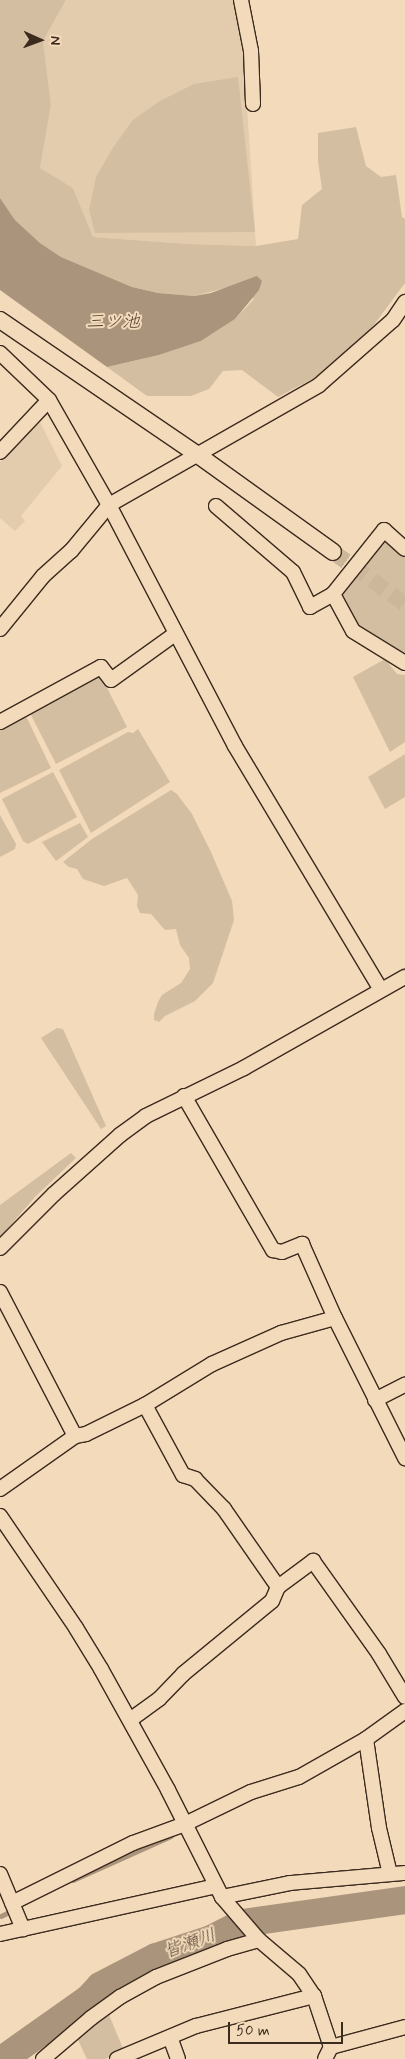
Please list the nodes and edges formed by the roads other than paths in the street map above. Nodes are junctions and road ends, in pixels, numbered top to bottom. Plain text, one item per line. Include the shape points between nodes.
1 (241, 0) edge
2 (254, 104) dead end
3 (405, 302) edge
4 (0, 320) edge
5 (0, 353) edge
6 (49, 400) junction
7 (0, 452) edge
8 (198, 455) junction
9 (109, 505) junction
10 (216, 506) dead end
11 (405, 549) edge
12 (333, 552) tunnel mouth
13 (333, 594) junction
14 (0, 629) edge
15 (176, 634) junction
16 (405, 663) edge
17 (0, 722) edge
18 (405, 977) edge
19 (381, 990) junction
20 (184, 1096) junction
21 (0, 1248) edge
22 (0, 1292) edge
23 (335, 1318) junction
24 (405, 1385) edge
25 (375, 1400) junction
26 (145, 1406) junction
27 (75, 1436) junction
28 (405, 1458) edge
29 (0, 1489) edge
30 (0, 1516) edge
31 (278, 1588) junction
32 (405, 1697) edge
33 (405, 1711) edge
34 (130, 1720) junction
35 (366, 1739) junction
36 (185, 1824) junction
37 (405, 1873) edge
38 (0, 1874) edge
39 (390, 1874) junction
40 (219, 1892) junction
41 (12, 1903) junction
42 (23, 1929) junction
43 (0, 1934) edge
44 (258, 1940) junction
45 (314, 1996) junction
46 (405, 2027) edge
47 (170, 2036) junction
48 (328, 2053) edge
49 (43, 2059) edge
50 (117, 2059) edge
51 (178, 2059) edge

1 - 2 street via 251,50
3 - 8 street via 393,320 319,385
4 - 8 street
5 - 6 street
6 - 7 street
6 - 9 street
8 - 9 street
8 - 12 street
9 - 14 street via 72,551 43,576
9 - 15 street
10 - 13 street via 292,572 310,607
11 - 13 street via 384,530
13 - 16 street via 353,631
15 - 17 street via 111,680 101,667
15 - 19 street via 235,746
18 - 19 street
19 - 20 street via 244,1068
20 - 21 street via 146,1116 120,1135
20 - 23 street via 274,1250 282,1252 302,1244
22 - 27 street
23 - 25 street
23 - 26 street via 281,1332 220,1360
24 - 25 street
25 - 28 street
26 - 27 street
26 - 31 street via 183,1475 195,1479 224,1509
27 - 29 street
30 - 34 street via 76,1628
31 - 32 street via 313,1561 379,1654
31 - 34 street via 272,1601 183,1674 159,1699
33 - 35 street
34 - 36 street
35 - 36 street via 300,1777 251,1792
35 - 39 street via 379,1828
36 - 40 street
36 - 41 street via 133,1843
37 - 39 street
38 - 41 street
39 - 40 street
40 - 42 street
40 - 44 street
41 - 42 street
42 - 43 street
44 - 45 street via 299,1974
44 - 49 street via 156,1977 105,2008
45 - 47 street via 196,2026
45 - 48 street
46 - 48 street
47 - 50 street
47 - 51 street

